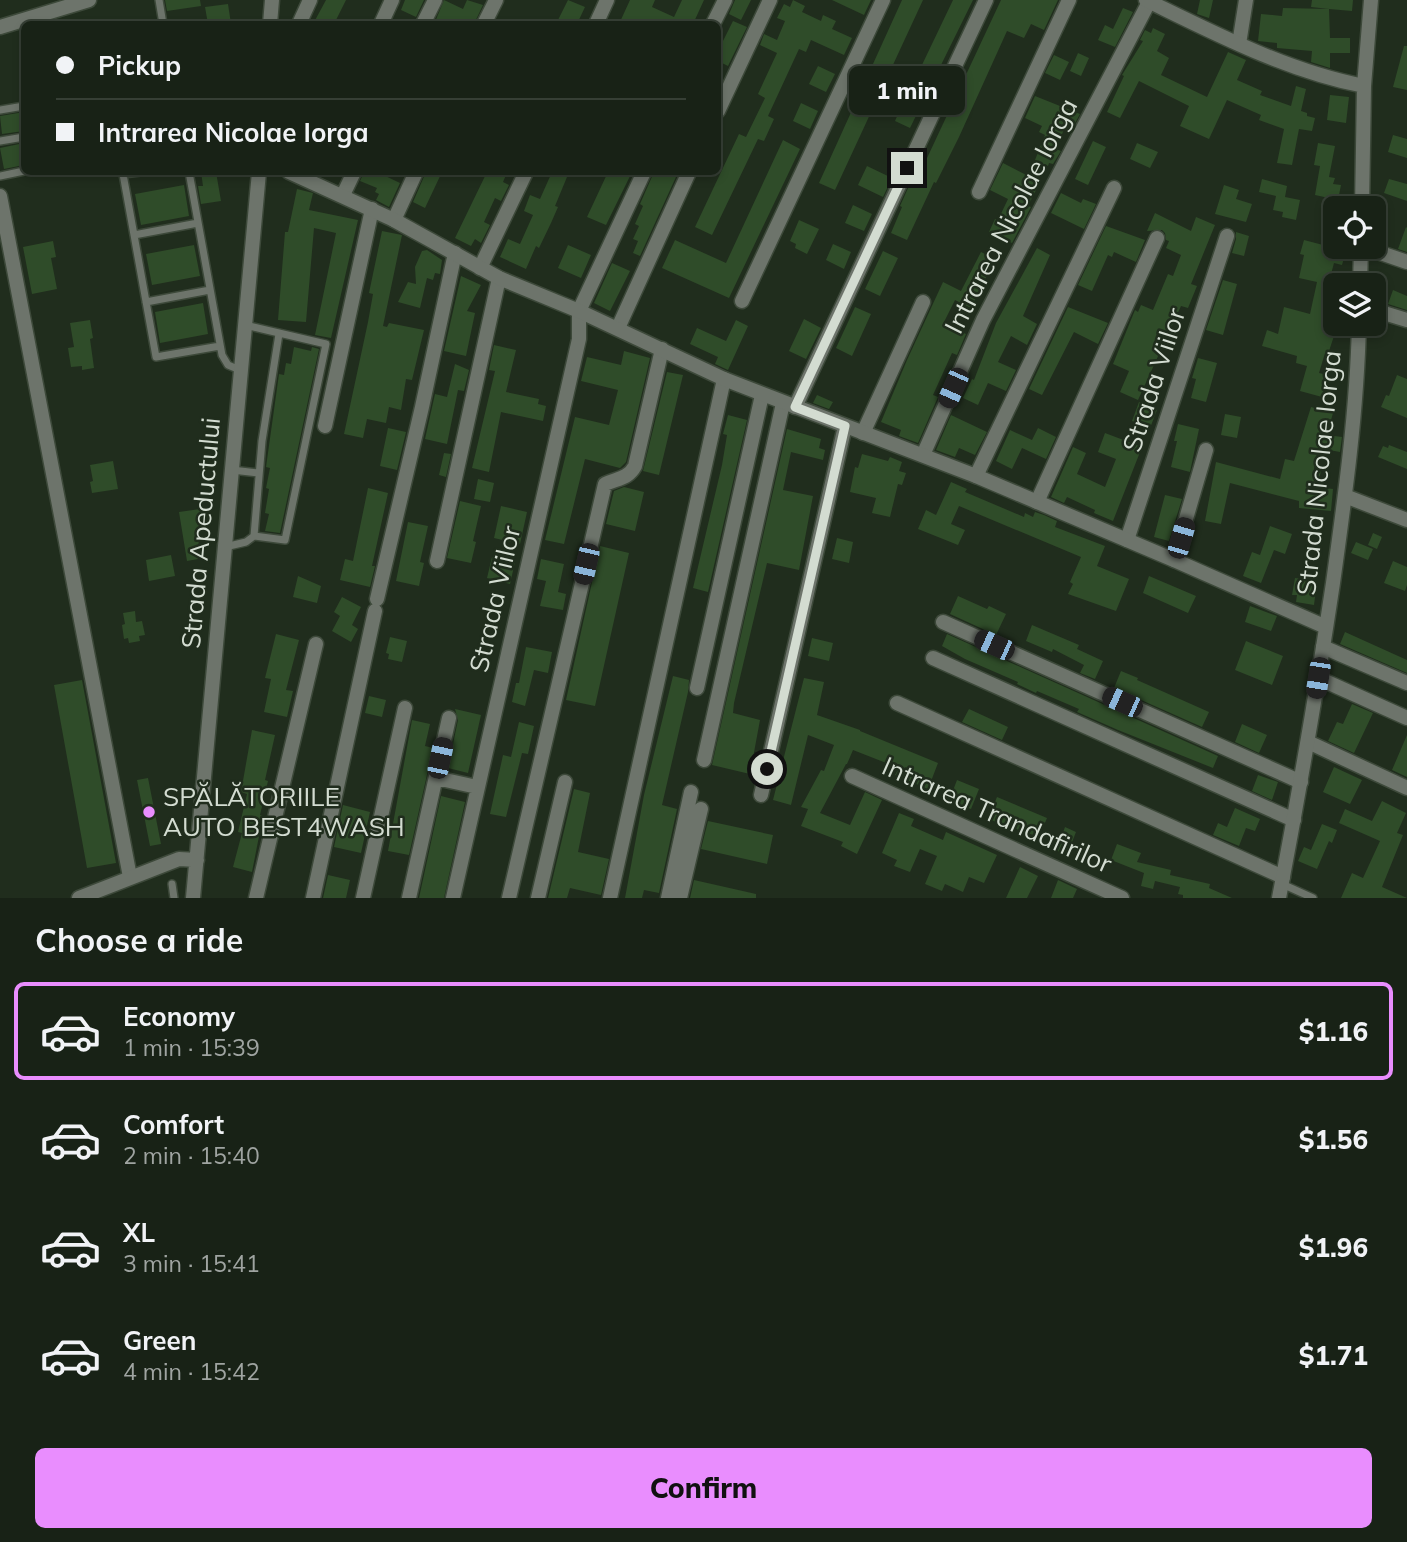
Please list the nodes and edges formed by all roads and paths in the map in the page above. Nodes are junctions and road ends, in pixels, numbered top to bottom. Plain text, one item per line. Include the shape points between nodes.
1 (89, 0) edge
2 (159, 0) edge
3 (272, 0) edge
4 (310, 0) edge
5 (392, 0) edge
6 (435, 0) edge
7 (496, 0) edge
8 (607, 0) edge
9 (724, 0) edge
10 (770, 0) edge
11 (883, 0) edge
12 (986, 0) edge
13 (1069, 0) edge
14 (1246, 0) edge
15 (1371, 0) edge
16 (1148, 1) edge
17 (73, 3) edge
18 (162, 21) edge
19 (270, 21) edge
20 (300, 21) edge
21 (382, 21) edge
22 (424, 21) edge
23 (486, 21) edge
24 (597, 21) edge
25 (714, 21) edge
26 (0, 27) edge
27 (1239, 44) junction
28 (1364, 86) junction
29 (721, 105) edge
30 (21, 106) edge
31 (0, 110) edge
32 (21, 137) edge
33 (0, 141) edge
34 (21, 172) edge
35 (123, 175) edge
36 (190, 175) edge
37 (258, 175) edge
38 (353, 175) edge
39 (415, 175) edge
40 (525, 175) edge
41 (643, 175) edge
42 (688, 175) edge
43 (0, 176) edge
44 (311, 176) edge
45 (1114, 188) dead end
46 (979, 192) dead end
47 (343, 195) junction
48 (0, 196) edge
49 (1362, 196) edge
50 (372, 209) junction
51 (394, 220) junction
52 (198, 223) junction
53 (134, 235) junction
54 (1227, 236) dead end
55 (1157, 238) dead end
56 (455, 253) junction
57 (1386, 255) edge
58 (1407, 262) edge
59 (480, 268) junction
60 (499, 278) junction
61 (210, 290) junction
62 (741, 301) dead end
63 (146, 302) junction
64 (923, 302) dead end
65 (579, 311) junction
66 (1386, 314) edge
67 (1407, 320) edge
68 (245, 325) junction
69 (618, 328) junction
70 (279, 334) junction
71 (1358, 336) edge
72 (220, 346) junction
73 (662, 349) junction
74 (241, 370) junction
75 (724, 379) junction
76 (762, 395) junction
77 (789, 405) junction
78 (325, 426) dead end
79 (845, 426) junction
80 (863, 432) junction
81 (1206, 450) dead end
82 (923, 455) junction
83 (232, 470) junction
84 (259, 473) junction
85 (976, 476) junction
86 (1345, 496) junction
87 (1037, 502) junction
88 (1407, 520) edge
89 (254, 536) junction
90 (1127, 540) junction
91 (225, 547) junction
92 (1174, 560) junction
93 (437, 561) dead end
94 (943, 622) dead end
95 (1326, 627) junction
96 (316, 644) dead end
97 (1323, 647) junction
98 (933, 658) dead end
99 (1318, 678) junction
100 (1407, 683) edge
101 (697, 688) dead end
102 (897, 703) dead end
103 (405, 708) dead end
104 (449, 718) dead end
105 (1407, 718) edge
106 (1308, 742) junction
107 (704, 760) dead end
108 (852, 776) dead end
109 (436, 778) junction
110 (565, 782) dead end
111 (1301, 782) junction
112 (477, 787) junction
113 (1407, 788) edge
114 (691, 792) dead end
115 (761, 795) dead end
116 (701, 809) dead end
117 (1294, 820) junction
118 (197, 860) junction
119 (130, 877) junction
120 (172, 884) dead end
121 (1281, 886) edge
122 (79, 898) edge
123 (174, 898) edge
124 (193, 898) edge
125 (256, 898) edge
126 (313, 898) edge
127 (363, 898) edge
128 (409, 898) edge
129 (453, 898) edge
130 (509, 898) edge
131 (538, 898) edge
132 (610, 898) edge
133 (668, 898) edge
134 (680, 898) edge
135 (1122, 898) edge
136 (1313, 898) edge

1 - 17 street
2 - 18 lane
3 - 19 street
4 - 20 street
5 - 21 street
6 - 22 street
7 - 23 street
8 - 24 street
9 - 25 street
10 - 29 street
11 - 62 street
12 - 77 street
13 - 46 street
14 - 27 street
15 - 28 street
16 - 27 street, Intrarea Nicolae Iorga
16 - 82 street, Intrarea Nicolae Iorga via 983,320
17 - 26 street
27 - 28 street, Intrarea Nicolae Iorga via 1322,76
28 - 49 street
30 - 31 lane
32 - 33 lane
34 - 43 lane
35 - 53 lane
36 - 52 lane
37 - 68 street, Strada Apeductului
38 - 47 street
39 - 51 street
40 - 59 street
41 - 65 street
42 - 69 street
44 - 47 street
45 - 85 street
47 - 50 street
48 - 119 street
50 - 51 street
50 - 78 street
51 - 56 street
52 - 53 lane
52 - 61 lane
53 - 63 lane
54 - 90 street, Strada Viilor
55 - 87 street
56 - 59 street
56 - 126 street
57 - 58 street
59 - 60 street
60 - 65 street
60 - 93 street
61 - 63 lane
61 - 72 lane
63 - 72 lane via 156,357
64 - 80 street
65 - 69 street
65 - 112 street, Strada Viilor via 579,339
66 - 67 street
68 - 70 lane
68 - 74 street, Strada Apeductului
69 - 73 street
70 - 84 lane
70 - 89 lane via 326,344 285,540
71 - 86 street, Strada Nicolae Iorga
72 - 74 lane via 228,365
73 - 75 street
73 - 130 street via 635,466 631,474 606,484
74 - 83 street, Strada Apeductului
75 - 76 street
75 - 132 street
76 - 77 street
76 - 101 street
77 - 79 street
77 - 107 street
79 - 80 street
79 - 115 street
80 - 82 street
81 - 92 street
82 - 85 street
83 - 84 lane
83 - 91 street, Strada Apeductului
84 - 89 lane
85 - 87 street
86 - 88 street
86 - 95 street, Strada Nicolae Iorga
87 - 90 street
89 - 91 lane
90 - 92 street
91 - 118 street, Strada Apeductului
92 - 95 street
94 - 111 street
95 - 97 street, Strada Nicolae Iorga
96 - 125 street
97 - 99 street, Strada Nicolae Iorga
97 - 100 street
98 - 117 street
99 - 105 street
99 - 106 street, Strada Nicolae Iorga
102 - 121 street
103 - 127 street
104 - 109 street
106 - 111 street, Strada Nicolae Iorga
106 - 113 street
108 - 135 street, Intrarea Trandafirilor
109 - 112 street
109 - 128 street
110 - 131 street
111 - 117 street, Strada Nicolae Iorga
112 - 129 street, Strada Viilor
114 - 133 street
116 - 134 street
117 - 121 street, Strada Nicolae Iorga
118 - 119 street via 179,859
118 - 124 street, Strada Apeductului
119 - 122 street
120 - 123 lane
121 - 136 lane

